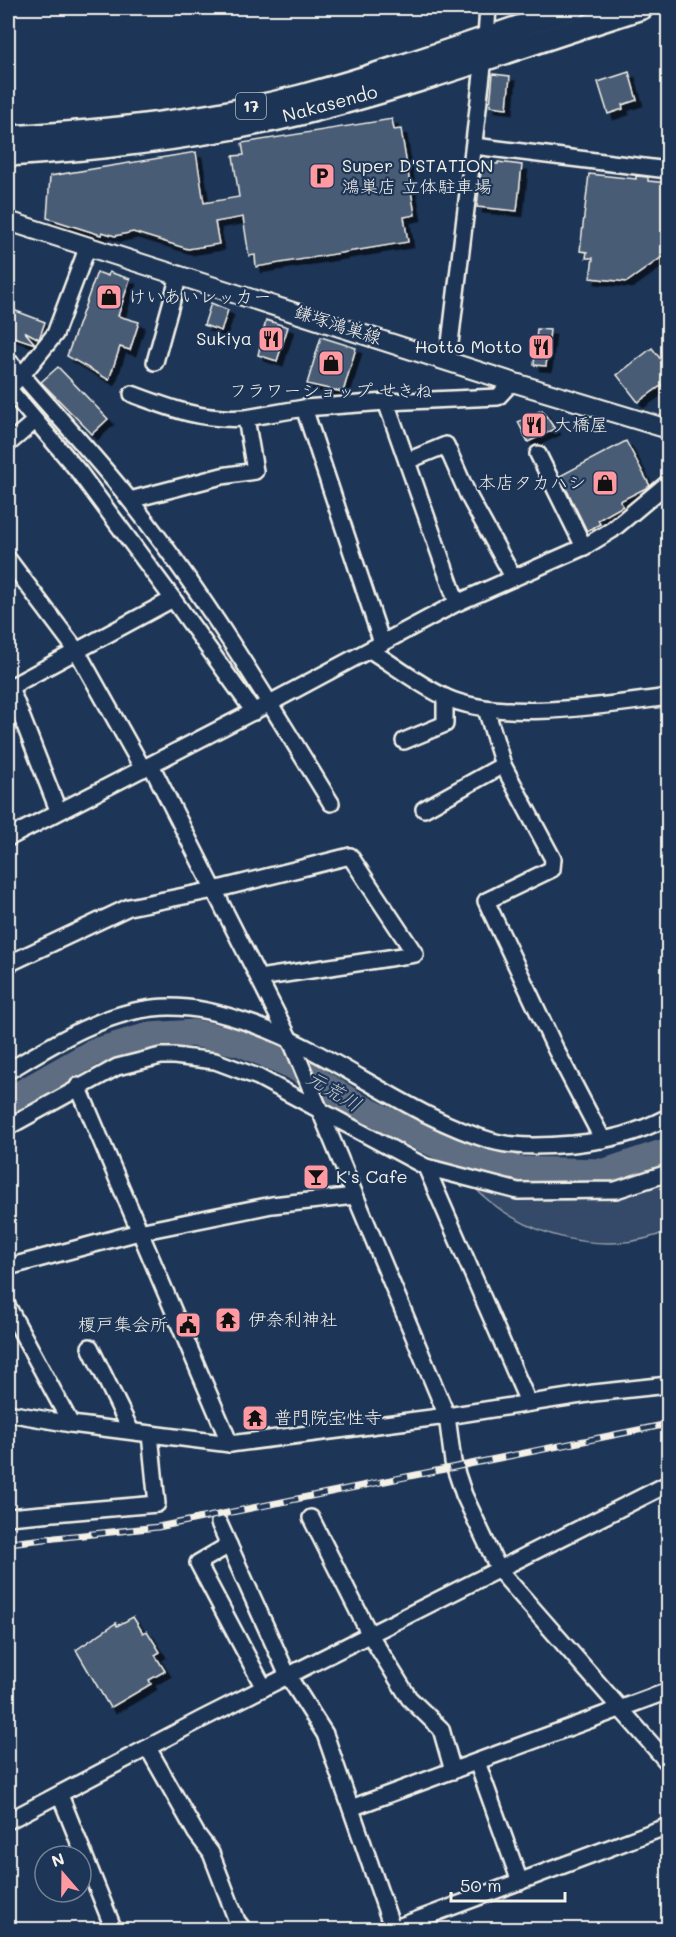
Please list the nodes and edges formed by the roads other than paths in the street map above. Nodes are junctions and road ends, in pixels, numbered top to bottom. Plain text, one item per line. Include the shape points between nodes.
1 (489, 8) edge
2 (574, 8) edge
3 (642, 8) edge
4 (485, 47) junction
5 (8, 137) edge
6 (474, 146) junction
7 (8, 155) edge
8 (669, 170) edge
9 (8, 221) edge
10 (88, 246) junction
11 (179, 275) junction
12 (8, 360) edge
13 (448, 360) junction
14 (155, 362) dead end
15 (22, 375) junction
16 (512, 382) junction
17 (8, 389) edge
18 (132, 394) dead end
19 (386, 402) junction
20 (304, 408) junction
21 (246, 418) junction
22 (35, 420) junction
23 (669, 429) edge
24 (8, 444) edge
25 (538, 454) dead end
26 (407, 461) junction
27 (669, 483) edge
28 (130, 500) junction
29 (584, 547) junction
30 (10, 565) edge
31 (513, 577) junction
32 (173, 599) junction
33 (457, 603) junction
34 (376, 646) junction
35 (77, 651) junction
36 (445, 697) junction
37 (669, 697) edge
38 (270, 703) junction
39 (486, 709) junction
40 (254, 712) junction
41 (405, 741) dead end
42 (503, 765) junction
43 (147, 767) junction
44 (331, 803) dead end
45 (424, 809) dead end
46 (58, 810) junction
47 (8, 838) edge
48 (214, 890) junction
49 (8, 964) edge
50 (259, 978) junction
51 (290, 1041) junction
52 (8, 1071) edge
53 (78, 1086) junction
54 (319, 1111) junction
55 (669, 1117) edge
56 (8, 1127) edge
57 (603, 1140) junction
58 (426, 1167) junction
59 (669, 1173) edge
60 (355, 1196) junction
61 (139, 1232) junction
62 (8, 1268) edge
63 (8, 1307) edge
64 (90, 1347) dead end
65 (669, 1385) edge
66 (528, 1402) junction
67 (8, 1413) edge
68 (447, 1416) junction
69 (71, 1424) junction
70 (131, 1431) junction
71 (150, 1434) junction
72 (231, 1444) junction
73 (669, 1484) edge
74 (8, 1517) edge
75 (311, 1518) dead end
76 (219, 1523) dead end
77 (229, 1545) junction
78 (499, 1570) junction
79 (370, 1635) junction
80 (288, 1676) junction
81 (264, 1688) junction
82 (669, 1691) edge
83 (622, 1709) junction
84 (148, 1748) junction
85 (477, 1762) junction
86 (669, 1763) edge
87 (453, 1771) junction
88 (60, 1795) junction
89 (351, 1808) junction
90 (8, 1821) edge
91 (669, 1826) edge
92 (520, 1882) junction
93 (114, 1929) edge
94 (244, 1929) edge
95 (392, 1929) edge

1 - 4 street
2 - 4 highway, Nakasendo / 17
3 - 4 highway, Nakasendo / 17
4 - 5 highway, Nakasendo / 17 via 224,112 98,132
4 - 6 street
4 - 7 highway, Nakasendo / 17 via 304,113 206,134 100,149
6 - 8 street
6 - 13 street
9 - 10 main road, 鎌塚鴻巣線
10 - 11 main road, 鎌塚鴻巣線
10 - 15 street via 55,334
11 - 13 main road, 鎌塚鴻巣線
11 - 14 street
12 - 15 street
13 - 16 main road, 鎌塚鴻巣線
15 - 17 street
15 - 28 street
16 - 19 street via 498,397
16 - 23 main road, 鎌塚鴻巣線
17 - 22 street
18 - 21 street via 179,412 219,420
19 - 20 street
19 - 26 street
20 - 21 street
20 - 34 street
21 - 28 street via 255,471
22 - 24 street
22 - 32 street via 79,472
25 - 29 street
26 - 31 street via 446,445 468,495
26 - 33 street
27 - 29 street via 612,530
28 - 38 street
29 - 31 street
30 - 35 street
31 - 33 street
32 - 35 street
32 - 40 street
33 - 34 street
34 - 36 street
34 - 38 street
35 - 43 street
35 - 46 street via 10,687
36 - 39 street
36 - 41 street via 444,724
37 - 39 street via 586,708
38 - 40 street
38 - 44 street
39 - 42 street
40 - 43 street
42 - 45 street
42 - 57 street via 553,859 552,869 486,901
43 - 46 street
43 - 48 street
46 - 47 street
48 - 49 street via 129,907
48 - 50 street
48 - 50 street via 350,856 415,954
50 - 51 street
51 - 52 street via 227,1015 188,1008 152,1008 96,1023
51 - 54 street
51 - 57 street via 434,1118 493,1142 551,1146
53 - 54 street via 117,1067 174,1056 215,1061 248,1073
53 - 56 street
53 - 61 street
54 - 58 street
54 - 60 street
55 - 57 street via 639,1132
58 - 59 street via 518,1191 616,1190
58 - 66 street
60 - 61 street via 272,1205
60 - 68 street
61 - 62 street
61 - 72 street
63 - 69 street
64 - 70 street
65 - 66 street
66 - 68 street
67 - 69 street
68 - 72 street
68 - 78 street via 455,1468 464,1495
69 - 70 street
70 - 71 street
71 - 72 street
71 - 74 street via 157,1504
73 - 78 street
75 - 79 street
76 - 77 street
77 - 80 street
77 - 81 street via 198,1563
78 - 79 street
78 - 83 street
79 - 80 street
79 - 87 street via 409,1698 441,1730
80 - 81 street
80 - 89 street via 325,1734
81 - 84 street
82 - 83 street
83 - 85 street
83 - 86 street
84 - 88 street
84 - 94 street via 211,1853 237,1921
85 - 87 street
85 - 92 street
87 - 89 street
88 - 90 street
88 - 93 street
89 - 95 street
91 - 92 street
92 - 95 street

